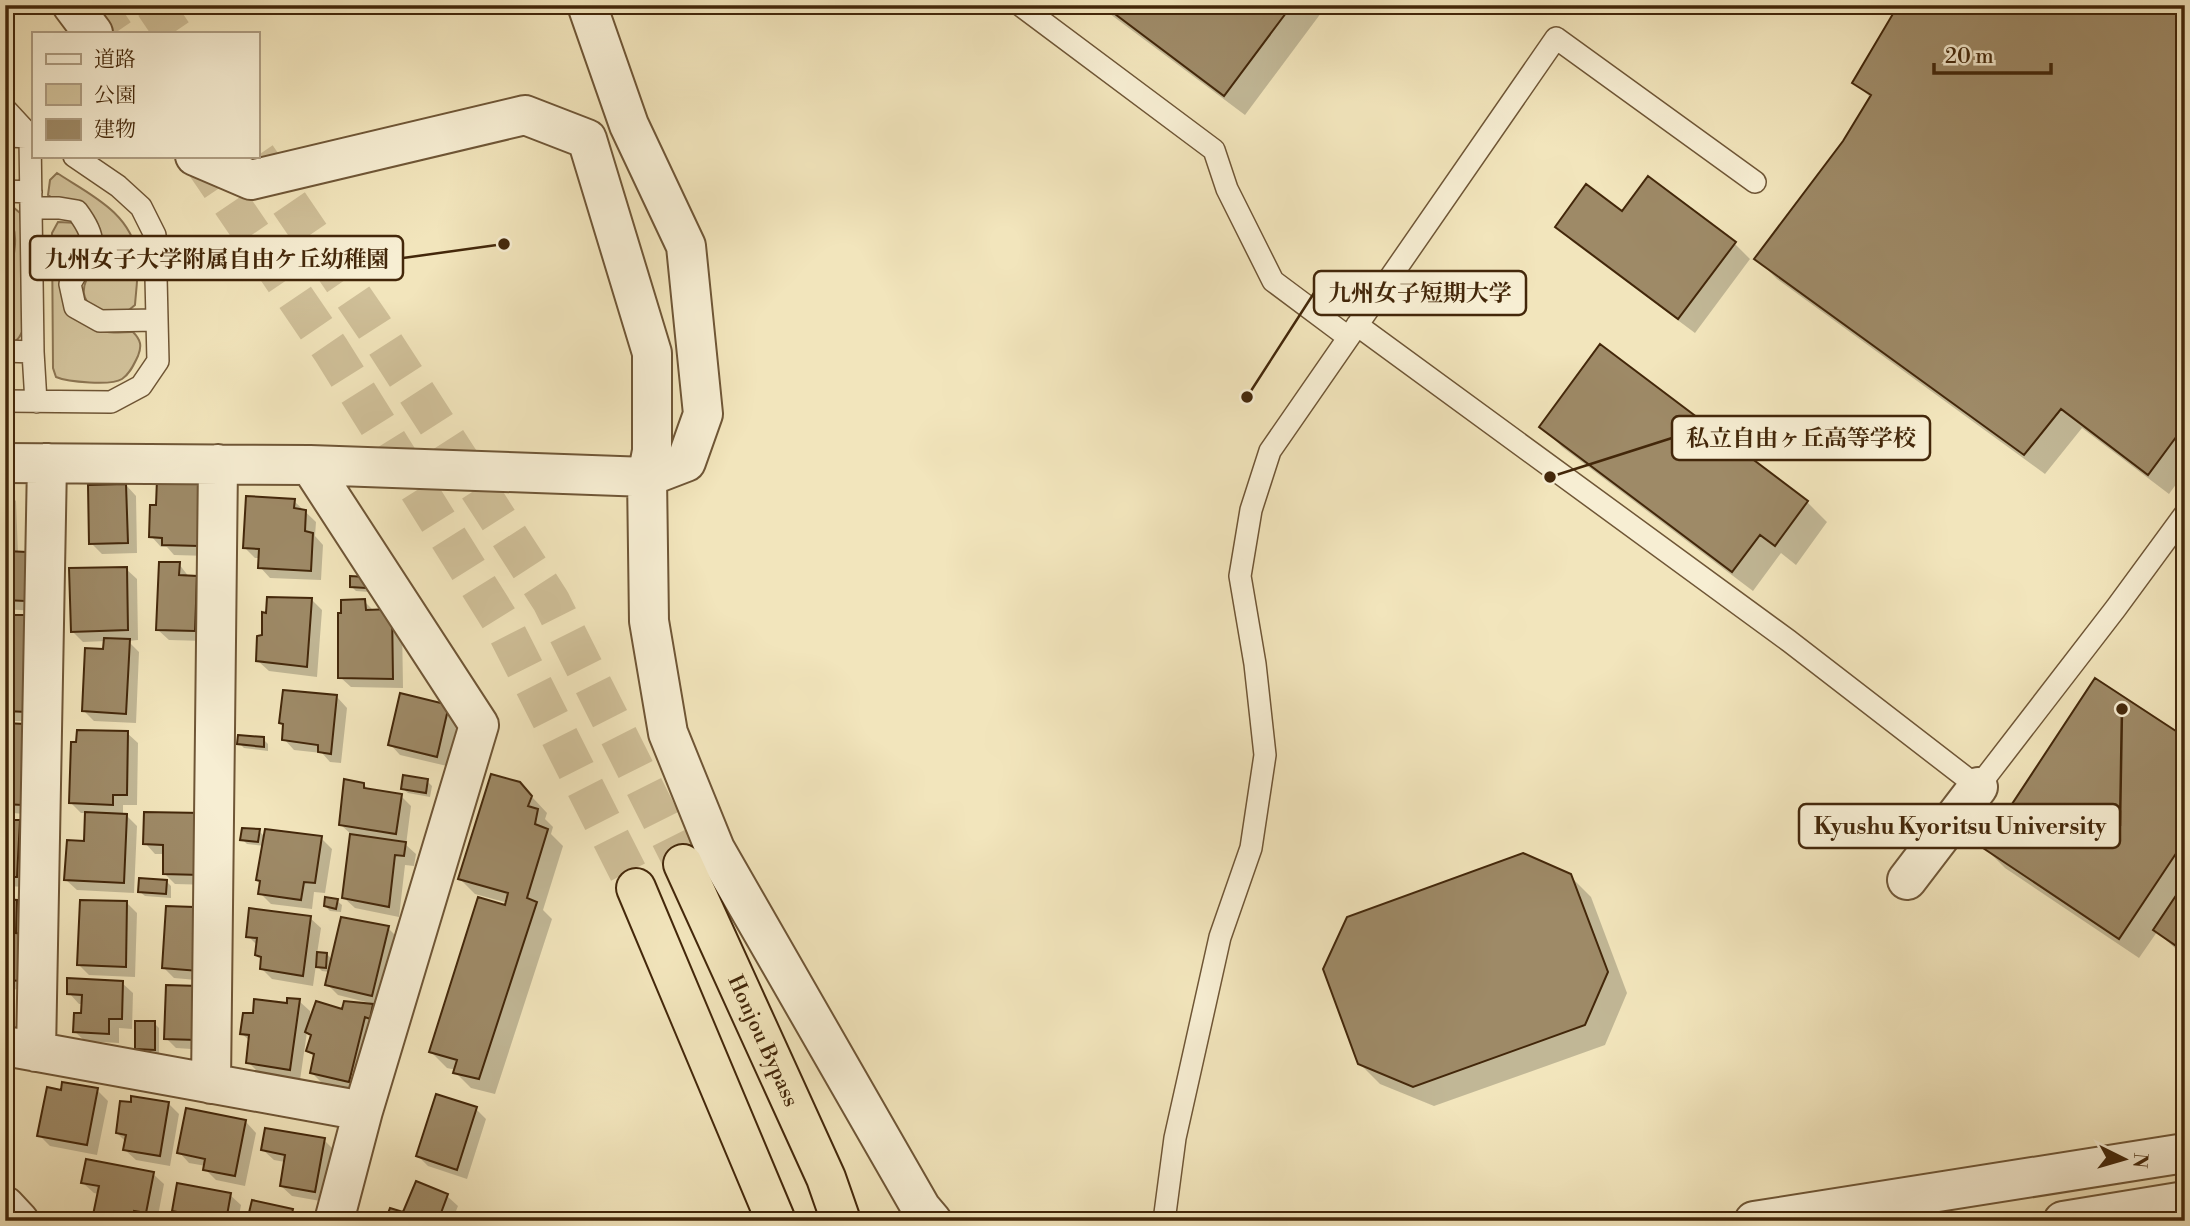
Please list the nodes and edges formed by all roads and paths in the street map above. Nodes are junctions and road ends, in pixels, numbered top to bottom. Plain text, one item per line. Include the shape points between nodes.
1 (72, 5) edge
2 (587, 5) edge
3 (1020, 5) edge
4 (92, 32) edge
5 (5, 109) edge
6 (5, 136) edge
7 (32, 136) edge
8 (77, 158) edge
9 (200, 158) edge
10 (1755, 182) dead end
11 (5, 191) edge
12 (31, 200) junction
13 (156, 320) junction
14 (1352, 331) junction
15 (5, 351) edge
16 (33, 352) junction
17 (5, 401) edge
18 (36, 402) junction
19 (5, 463) edge
20 (47, 463) junction
21 (218, 464) junction
22 (310, 464) junction
23 (647, 477) junction
24 (2185, 514) edge
25 (1978, 787) junction
26 (683, 864) tunnel mouth
27 (1907, 880) dead end
28 (636, 888) tunnel mouth
29 (21, 1049) edge
30 (211, 1084) junction
31 (363, 1111) junction
32 (2185, 1153) edge
33 (2185, 1200) edge
34 (5, 1206) edge
35 (19, 1221) edge
36 (334, 1221) edge
37 (776, 1221) edge
38 (841, 1221) edge
39 (932, 1221) edge
40 (1164, 1221) edge
41 (1754, 1221) edge
42 (2063, 1221) edge

1 - 4 street
2 - 23 street via 629,125 686,246 703,414 685,462
3 - 14 lane via 1214,150 1227,189 1273,281
5 - 7 lane
6 - 7 lane
7 - 12 lane
8 - 13 lane via 141,207 155,235
9 - 23 street via 251,180 525,115 587,139 652,353 652,451
10 - 14 lane via 1556,38
11 - 12 lane
12 - 13 lane via 78,211 91,229 92,249 71,284 75,307 100,321
12 - 16 lane
13 - 18 lane via 158,361 141,386 111,402
14 - 25 lane via 1789,641
14 - 40 lane via 1270,451 1251,510 1240,576 1265,755 1251,848 1220,937 1175,1138
15 - 16 lane
16 - 18 lane
17 - 18 lane
19 - 20 street
20 - 21 street
20 - 29 street
21 - 22 street
21 - 30 street
22 - 23 street
22 - 31 street via 479,725
23 - 39 street via 649,621 668,733 715,849
24 - 25 lane
25 - 27 street
26 - 38 highway, Honjou Bypass via 826,1178
28 - 37 highway
29 - 30 street
30 - 31 street
31 - 36 street
32 - 41 street
33 - 42 street
34 - 35 street

